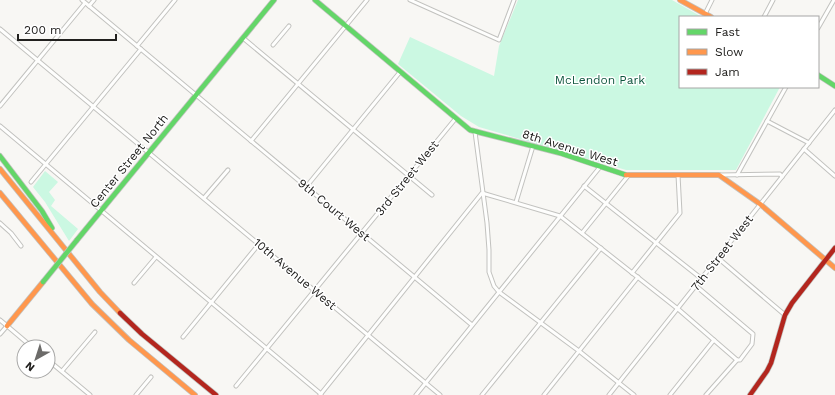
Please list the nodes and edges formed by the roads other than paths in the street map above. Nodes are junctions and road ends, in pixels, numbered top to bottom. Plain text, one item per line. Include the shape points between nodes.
1 (82, 0) edge
2 (94, 0) edge
3 (175, 0) edge
4 (274, 0) edge
5 (315, 0) edge
6 (367, 0) edge
7 (410, 0) edge
8 (513, 0) edge
9 (680, 0) edge
10 (712, 0) edge
11 (773, 0) edge
12 (834, 0) edge
13 (85, 3) junction
14 (89, 6) junction
15 (705, 14) junction
16 (709, 16) edge
17 (765, 16) edge
18 (288, 26) dead end
19 (346, 26) junction
20 (819, 26) edge
21 (0, 29) edge
22 (243, 38) junction
23 (273, 44) dead end
24 (137, 46) junction
25 (141, 49) junction
26 (38, 60) junction
27 (400, 72) junction
28 (819, 77) edge
29 (298, 84) junction
30 (835, 86) edge
31 (785, 88) edge
32 (196, 95) junction
33 (0, 106) edge
34 (94, 106) junction
35 (835, 110) edge
36 (456, 118) junction
37 (767, 121) junction
38 (0, 126) edge
39 (353, 129) junction
40 (475, 132) junction
41 (251, 141) junction
42 (809, 143) junction
43 (534, 146) junction
44 (804, 149) junction
45 (149, 152) junction
46 (0, 156) edge
47 (46, 164) junction
48 (600, 167) junction
49 (0, 170) edge
50 (228, 170) dead end
51 (738, 174) junction
52 (409, 175) junction
53 (720, 175) junction
54 (628, 176) junction
55 (678, 176) junction
56 (835, 176) edge
57 (782, 177) junction
58 (31, 182) dead end
59 (584, 186) junction
60 (306, 187) junction
61 (0, 193) edge
62 (482, 193) junction
63 (432, 195) dead end
64 (204, 198) junction
65 (516, 202) junction
66 (606, 203) junction
67 (760, 204) junction
68 (101, 210) junction
69 (560, 216) junction
70 (0, 223) edge
71 (362, 233) junction
72 (582, 233) junction
73 (656, 243) junction
74 (61, 244) junction
75 (259, 244) junction
76 (21, 246) dead end
77 (601, 248) junction
78 (835, 248) edge
79 (156, 257) junction
80 (718, 258) junction
81 (825, 260) junction
82 (835, 268) edge
83 (632, 273) junction
84 (414, 277) junction
85 (638, 277) junction
86 (702, 279) junction
87 (134, 283) dead end
88 (696, 286) junction
89 (314, 290) junction
90 (499, 292) junction
91 (211, 302) junction
92 (678, 309) junction
93 (785, 315) junction
94 (0, 320) edge
95 (541, 322) junction
96 (472, 325) junction
97 (7, 326) junction
98 (94, 332) dead end
99 (0, 334) edge
100 (368, 335) junction
101 (183, 337) dead end
102 (22, 339) edge
103 (714, 340) junction
104 (266, 349) junction
105 (579, 351) junction
106 (737, 360) junction
107 (56, 366) edge
108 (62, 371) junction
109 (151, 377) dead end
110 (425, 383) junction
111 (619, 383) junction
112 (236, 386) dead end
113 (90, 395) edge
114 (136, 395) edge
115 (195, 395) edge
116 (216, 395) edge
117 (321, 395) edge
118 (416, 395) edge
119 (440, 395) edge
120 (482, 395) edge
121 (544, 395) edge
122 (609, 395) edge
123 (634, 395) edge
124 (670, 395) edge
125 (707, 395) edge
126 (750, 395) edge

1 - 13 street, 9th Court West
2 - 14 street
3 - 24 street
4 - 22 main road, Center Street North
5 - 19 main road, 8th Avenue West
6 - 19 street
7 - 8 street via 499,40
9 - 15 main road
10 - 15 street
11 - 17 street
12 - 20 street
13 - 14 street, 9th Court West
13 - 26 street
14 - 24 street, 9th Court West
15 - 16 main road
18 - 23 street
19 - 27 main road, 8th Avenue West
19 - 29 street
21 - 26 street, 10th Avenue West
22 - 29 street
22 - 32 main road, Center Street North
24 - 25 street, 9th Court West
25 - 32 street, 9th Court West
25 - 34 street
26 - 33 street
26 - 34 street, 10th Avenue West
27 - 36 main road, 8th Avenue West
27 - 39 street
28 - 30 main road
29 - 39 street
29 - 41 street
31 - 37 street
32 - 41 street, 9th Court West
32 - 45 main road, Center Street North
34 - 45 street, 10th Avenue West
34 - 47 street
35 - 42 street, 7th Street West
36 - 40 main road, 8th Avenue West
36 - 52 street, 3rd Street West
37 - 42 street
37 - 51 street
38 - 47 street
39 - 52 street
39 - 60 street
40 - 43 main road, 8th Avenue West
40 - 62 street
41 - 60 street, 9th Court West
42 - 44 street, 7th Street West
43 - 48 main road, 8th Avenue West
43 - 65 street
44 - 56 street
44 - 57 street, 7th Street West
45 - 64 street, 10th Avenue West
45 - 68 main road, Center Street North
46 - 74 main road via 42,211
47 - 58 street
47 - 68 street
48 - 54 main road, 8th Avenue West
48 - 59 street
49 - 74 main road
50 - 64 street
51 - 53 street
51 - 57 street via 780,174
52 - 63 street
52 - 71 street, 3rd Street West
53 - 55 main road, 8th Avenue West
53 - 67 main road
54 - 55 main road, 8th Avenue West
54 - 66 street
55 - 73 street via 680,213
57 - 67 street, 7th Street West
59 - 66 street
59 - 69 street
60 - 71 street, 9th Court West
61 - 115 main road via 106,318
62 - 65 street
62 - 84 street
62 - 90 street via 488,230 489,272
64 - 75 street, 10th Avenue West
65 - 69 street
66 - 72 street
66 - 73 street
67 - 80 street, 7th Street West
67 - 81 main road
68 - 79 street
68 - 97 main road, Center Street North, bridge
69 - 72 street
69 - 90 street
70 - 76 street
71 - 84 street, 9th Court West
71 - 89 street, 3rd Street West
72 - 77 street
73 - 83 street
73 - 86 street
74 - 116 main road via 123,316
75 - 89 street, 10th Avenue West
75 - 91 street
77 - 83 street
77 - 95 street
78 - 81 main road
79 - 87 street
79 - 91 street
80 - 86 street, 7th Street West
80 - 93 street
81 - 82 main road
81 - 93 main road
83 - 85 street
84 - 96 street, 9th Court West
84 - 100 street
85 - 92 street
85 - 105 street
86 - 88 street, 7th Street West
88 - 92 street, 7th Street West
88 - 106 street via 753,334 752,344 740,360
89 - 100 street, 10th Avenue West
89 - 104 street, 3rd Street West
90 - 95 street
90 - 96 street
91 - 101 street
91 - 104 street
92 - 103 street
92 - 111 street, 7th Street West
93 - 126 main road via 771,363
94 - 97 street
95 - 105 street
95 - 120 street
96 - 110 street
97 - 99 street, Center Street North
97 - 102 street
98 - 108 street
100 - 110 street, 10th Avenue West
100 - 117 street
103 - 106 street
103 - 124 street
104 - 112 street, 3rd Street West
104 - 117 street
105 - 111 street
105 - 121 street
106 - 125 street
107 - 108 street
108 - 113 street
109 - 114 street
110 - 118 street
110 - 119 street, 10th Avenue West
111 - 122 street, 7th Street West
111 - 123 street

